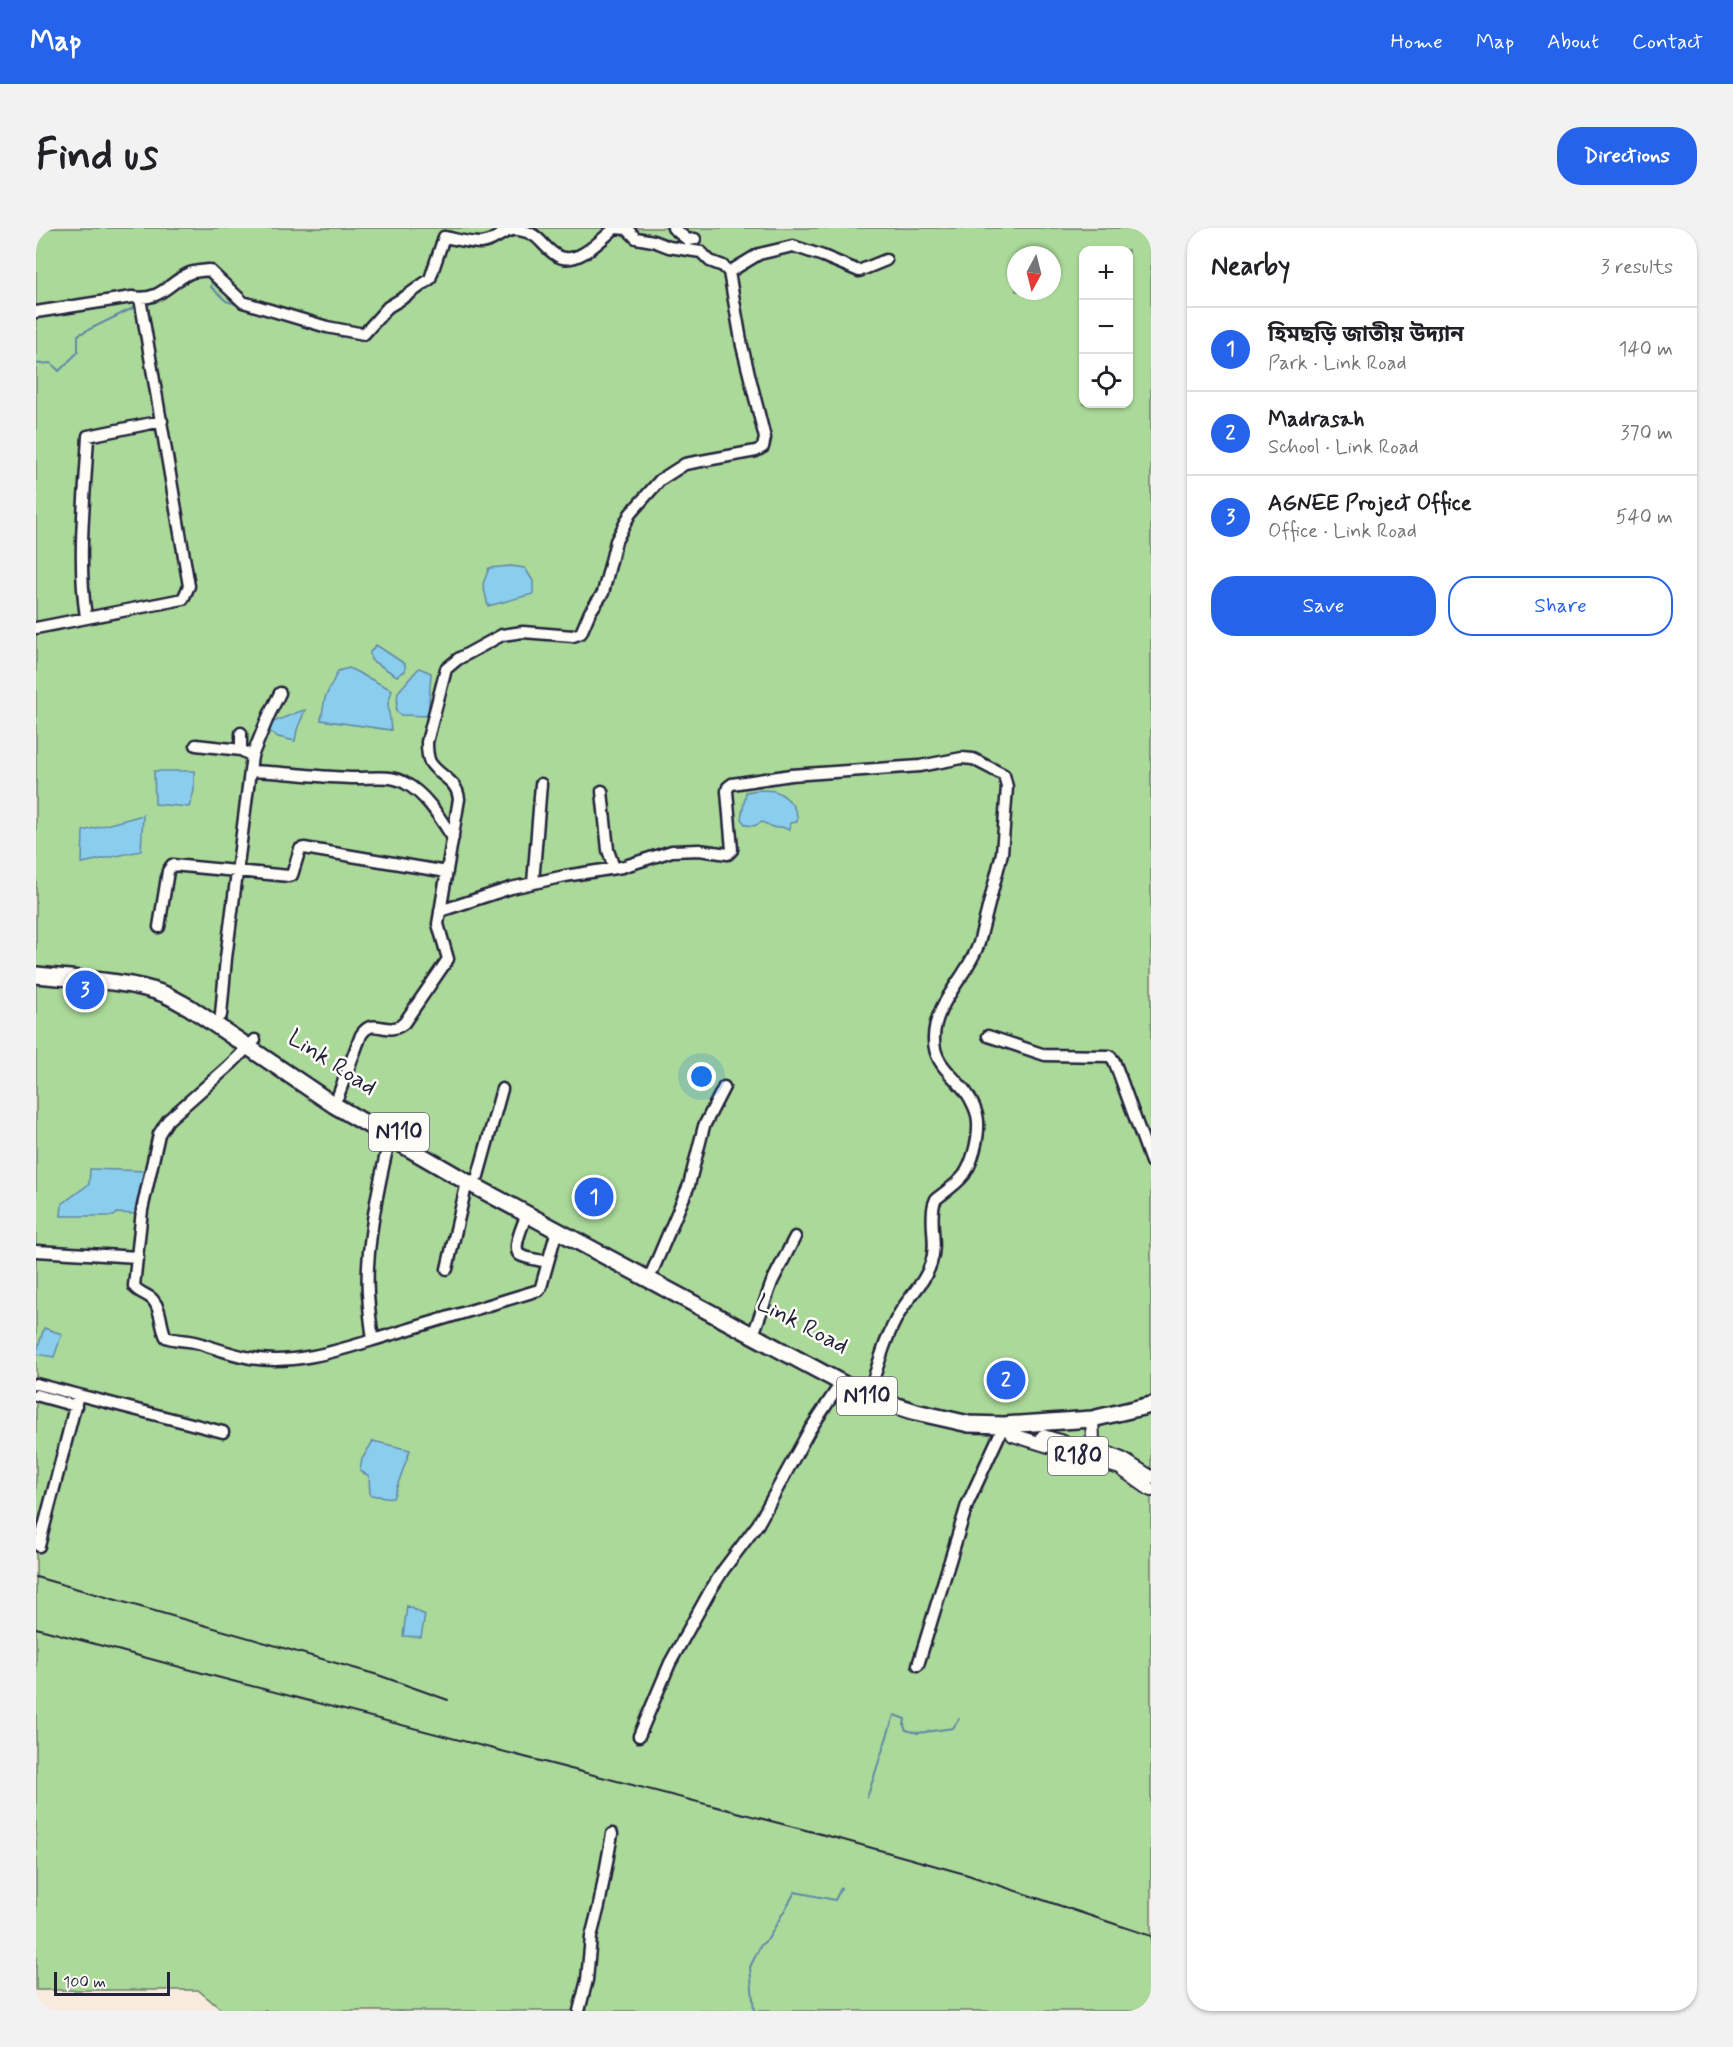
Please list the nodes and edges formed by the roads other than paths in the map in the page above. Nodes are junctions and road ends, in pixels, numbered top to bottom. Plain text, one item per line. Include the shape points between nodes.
1 (673, 228) edge
2 (695, 239) dead end
3 (886, 260) dead end
4 (729, 272) junction
5 (141, 303) junction
6 (36, 312) edge
7 (162, 421) junction
8 (86, 617) junction
9 (36, 628) edge
10 (280, 693) dead end
11 (241, 733) dead end
12 (196, 745) dead end
13 (241, 750) junction
14 (252, 756) junction
15 (250, 771) junction
16 (541, 784) dead end
17 (602, 791) dead end
18 (453, 838) junction
19 (614, 868) junction
20 (447, 872) junction
21 (238, 873) junction
22 (533, 883) junction
23 (440, 911) junction
24 (159, 927) dead end
25 (36, 965) edge
26 (36, 975) edge
27 (222, 1016) junction
28 (988, 1036) dead end
29 (252, 1043) junction
30 (724, 1087) dead end
31 (502, 1089) dead end
32 (338, 1096) junction
33 (390, 1137) junction
34 (1151, 1162) edge
35 (472, 1179) junction
36 (527, 1214) junction
37 (557, 1230) junction
38 (795, 1237) dead end
39 (36, 1251) edge
40 (138, 1257) junction
41 (548, 1262) junction
42 (447, 1269) dead end
43 (652, 1272) junction
44 (755, 1330) junction
45 (373, 1340) junction
46 (841, 1383) junction
47 (36, 1384) edge
48 (871, 1387) junction
49 (36, 1395) edge
50 (77, 1401) junction
51 (1151, 1405) edge
52 (1092, 1419) junction
53 (998, 1425) junction
54 (223, 1432) dead end
55 (1100, 1450) junction
56 (1151, 1477) edge
57 (1151, 1490) edge
58 (39, 1546) dead end
59 (918, 1665) dead end
60 (639, 1736) dead end
61 (612, 1834) dead end
62 (579, 2011) edge

1 - 2 street via 688,240
3 - 4 street via 859,271 793,246 759,254
4 - 5 street via 701,252 636,238 627,229 615,228 573,258 556,256 537,236 506,230 481,243 444,237 430,279 388,307 364,334 243,302 209,270 190,273
4 - 18 street via 765,438 763,447 685,464 660,480 630,514 616,541 603,592 581,633 502,635 446,669 427,742 430,762 458,791
5 - 6 street via 132,297
5 - 7 street
7 - 8 street via 88,436 81,558
7 - 8 street via 189,586 183,599
8 - 9 street
10 - 14 street
11 - 13 street
12 - 13 street
13 - 14 street
14 - 15 street
15 - 18 street via 403,782 420,793
15 - 21 street
16 - 22 street
17 - 19 street via 608,850
18 - 20 street
19 - 22 street
19 - 48 street via 672,851 731,853 727,791 732,784 791,775 920,766 962,758 973,759 1004,775 1007,787 1002,853 979,943 934,1029 936,1056 968,1094 978,1119 977,1133 963,1177 936,1199 932,1262 890,1332
20 - 21 street via 304,848 300,849 292,875
20 - 23 street
21 - 24 street via 172,866
21 - 27 street
22 - 23 street
23 - 32 street via 438,929 447,952 445,965 398,1029 366,1028
25 - 27 highway, Link Road / N110 via 138,978 183,993
26 - 29 highway, Link Road / N110 via 164,994
27 - 29 highway, Link Road / N110
28 - 34 street via 1045,1055 1110,1056
29 - 32 highway, Link Road / N110
29 - 33 highway, Link Road / N110 via 334,1105
29 - 40 street via 168,1120 159,1134 142,1210
30 - 43 street via 704,1126 689,1185
31 - 35 street
32 - 35 highway, Link Road / N110
33 - 35 highway, Link Road / N110
33 - 45 street via 368,1273
35 - 36 highway, Link Road / N110
35 - 42 street
35 - 43 highway, Link Road / N110
36 - 37 highway, Link Road / N110
36 - 41 street via 517,1250 520,1255
37 - 41 street
37 - 44 highway, Link Road / N110
38 - 44 street via 772,1282
39 - 40 street
40 - 45 street via 134,1286 152,1298 158,1307 162,1330 171,1339 251,1358 279,1360 318,1355
41 - 45 street via 541,1287 534,1292
43 - 44 highway, Link Road / N110
44 - 46 highway, Link Road / N110
44 - 48 highway, Link Road / N110
46 - 53 highway, Link Road / N110 via 866,1396 916,1412 969,1424
46 - 60 street via 809,1431 758,1524 724,1569 694,1619 670,1663
47 - 50 street
48 - 53 highway, Link Road / N110 via 919,1403 969,1413
49 - 50 street
50 - 54 street
50 - 58 street
51 - 52 highway, N110
52 - 53 highway, N110
52 - 55 main road, R180 via 1093,1440
53 - 55 main road, R180
53 - 57 main road, R180 via 1013,1435 1120,1468
53 - 59 street via 966,1505
55 - 56 main road, R180
61 - 62 street

